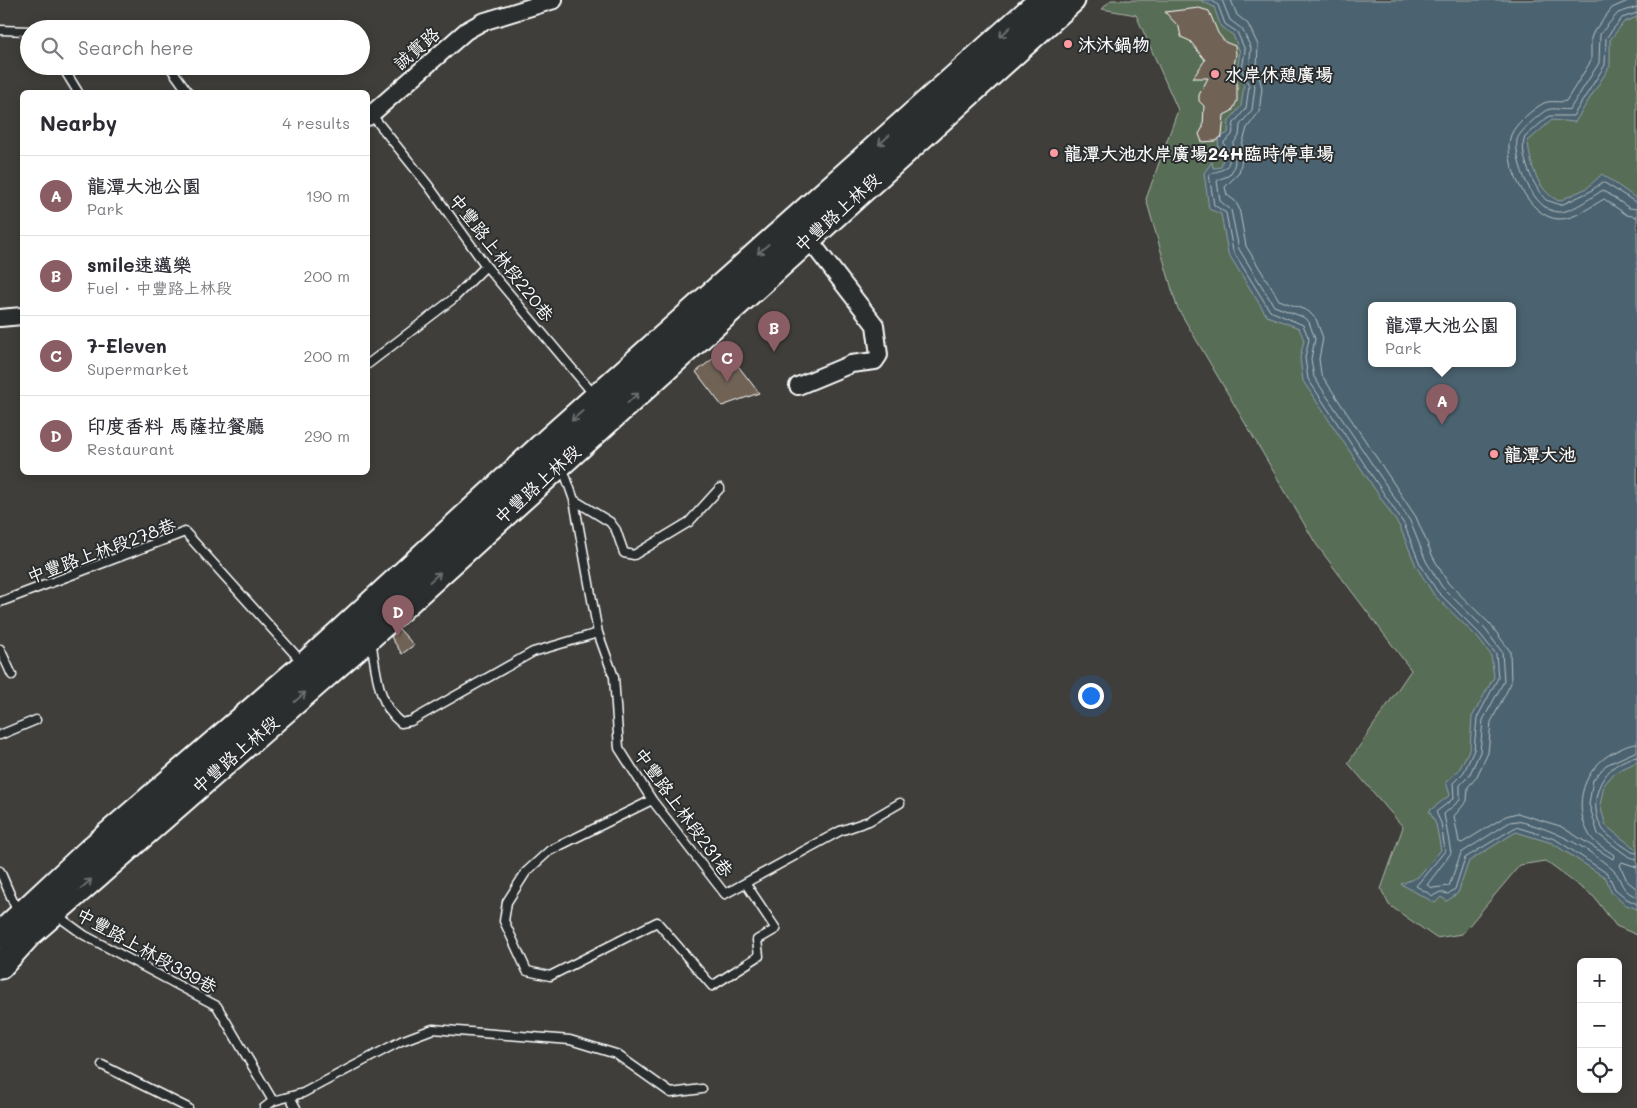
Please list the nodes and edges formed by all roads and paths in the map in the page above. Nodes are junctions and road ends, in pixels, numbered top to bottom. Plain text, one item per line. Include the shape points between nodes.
1 (554, 0) edge
2 (1042, 0) edge
3 (1070, 1) edge
4 (0, 30) edge
5 (20, 31) edge
6 (68, 75) edge
7 (176, 75) edge
8 (77, 90) edge
9 (187, 90) edge
10 (370, 115) edge
11 (370, 117) edge
12 (808, 238) junction
13 (486, 266) junction
14 (20, 316) edge
15 (0, 318) edge
16 (370, 362) edge
17 (798, 386) dead end
18 (605, 408) junction
19 (555, 451) junction
20 (720, 488) dead end
21 (574, 500) junction
22 (0, 602) edge
23 (598, 633) junction
24 (370, 636) junction
25 (0, 649) edge
26 (305, 665) junction
27 (12, 675) dead end
28 (36, 720) dead end
29 (0, 735) edge
30 (652, 800) junction
31 (900, 802) dead end
32 (0, 871) edge
33 (746, 884) junction
34 (48, 905) junction
35 (25, 926) junction
36 (0, 935) edge
37 (0, 966) edge
38 (102, 1065) dead end
39 (702, 1089) dead end
40 (290, 1097) junction
41 (273, 1102) junction
42 (188, 1108) edge
43 (264, 1108) edge
44 (296, 1108) edge

1 - 10 street, 誠實路 via 482,22 466,31
2 -> 18 main road, 中豐路上林段
3 - 12 main road, 中豐路上林段
4 - 5 lane
6 - 8 lane
7 - 9 lane
11 - 13 lane, 中豐路上林段220巷 via 428,185
12 - 17 street via 875,325 879,355 875,361 851,364
18 -> 12 main road, 中豐路上林段
13 - 16 lane via 453,299
13 - 18 lane, 中豐路上林段220巷
14 - 15 street
18 - 19 main road, 中豐路上林段
19 - 21 lane, 中豐路上林段231巷
24 -> 19 main road, 中豐路上林段
19 - 26 main road, 中豐路上林段
20 - 21 lane via 689,522 634,555 624,553 610,522
21 - 23 lane, 中豐路上林段231巷
22 - 26 lane, 中豐路上林段278巷 via 184,532
23 - 24 lane via 533,652 411,721 401,723 392,717 380,689
23 - 30 lane, 中豐路上林段231巷 via 614,677 619,748
34 -> 24 main road, 中豐路上林段
25 - 27 lane
26 - 34 main road, 中豐路上林段 via 91,850
28 - 29 lane
30 - 33 lane, 中豐路上林段231巷 via 725,894
30 - 33 lane via 549,851 526,872 507,902 504,922 527,971 550,976 658,922 712,986 759,956 757,940 776,929
31 - 33 lane, 中豐路上林段231巷 via 869,821 840,831
32 - 35 lane
34 - 35 main road, 中豐路上林段
34 - 41 lane, 中豐路上林段339巷 via 84,935 217,1006
35 - 36 main road, 中豐路上林段
35 - 37 main road, 中豐路上林段
38 - 42 lane
39 - 40 lane via 671,1093 616,1054 570,1040 433,1029 401,1040
40 - 41 lane
40 - 44 lane
41 - 43 lane

